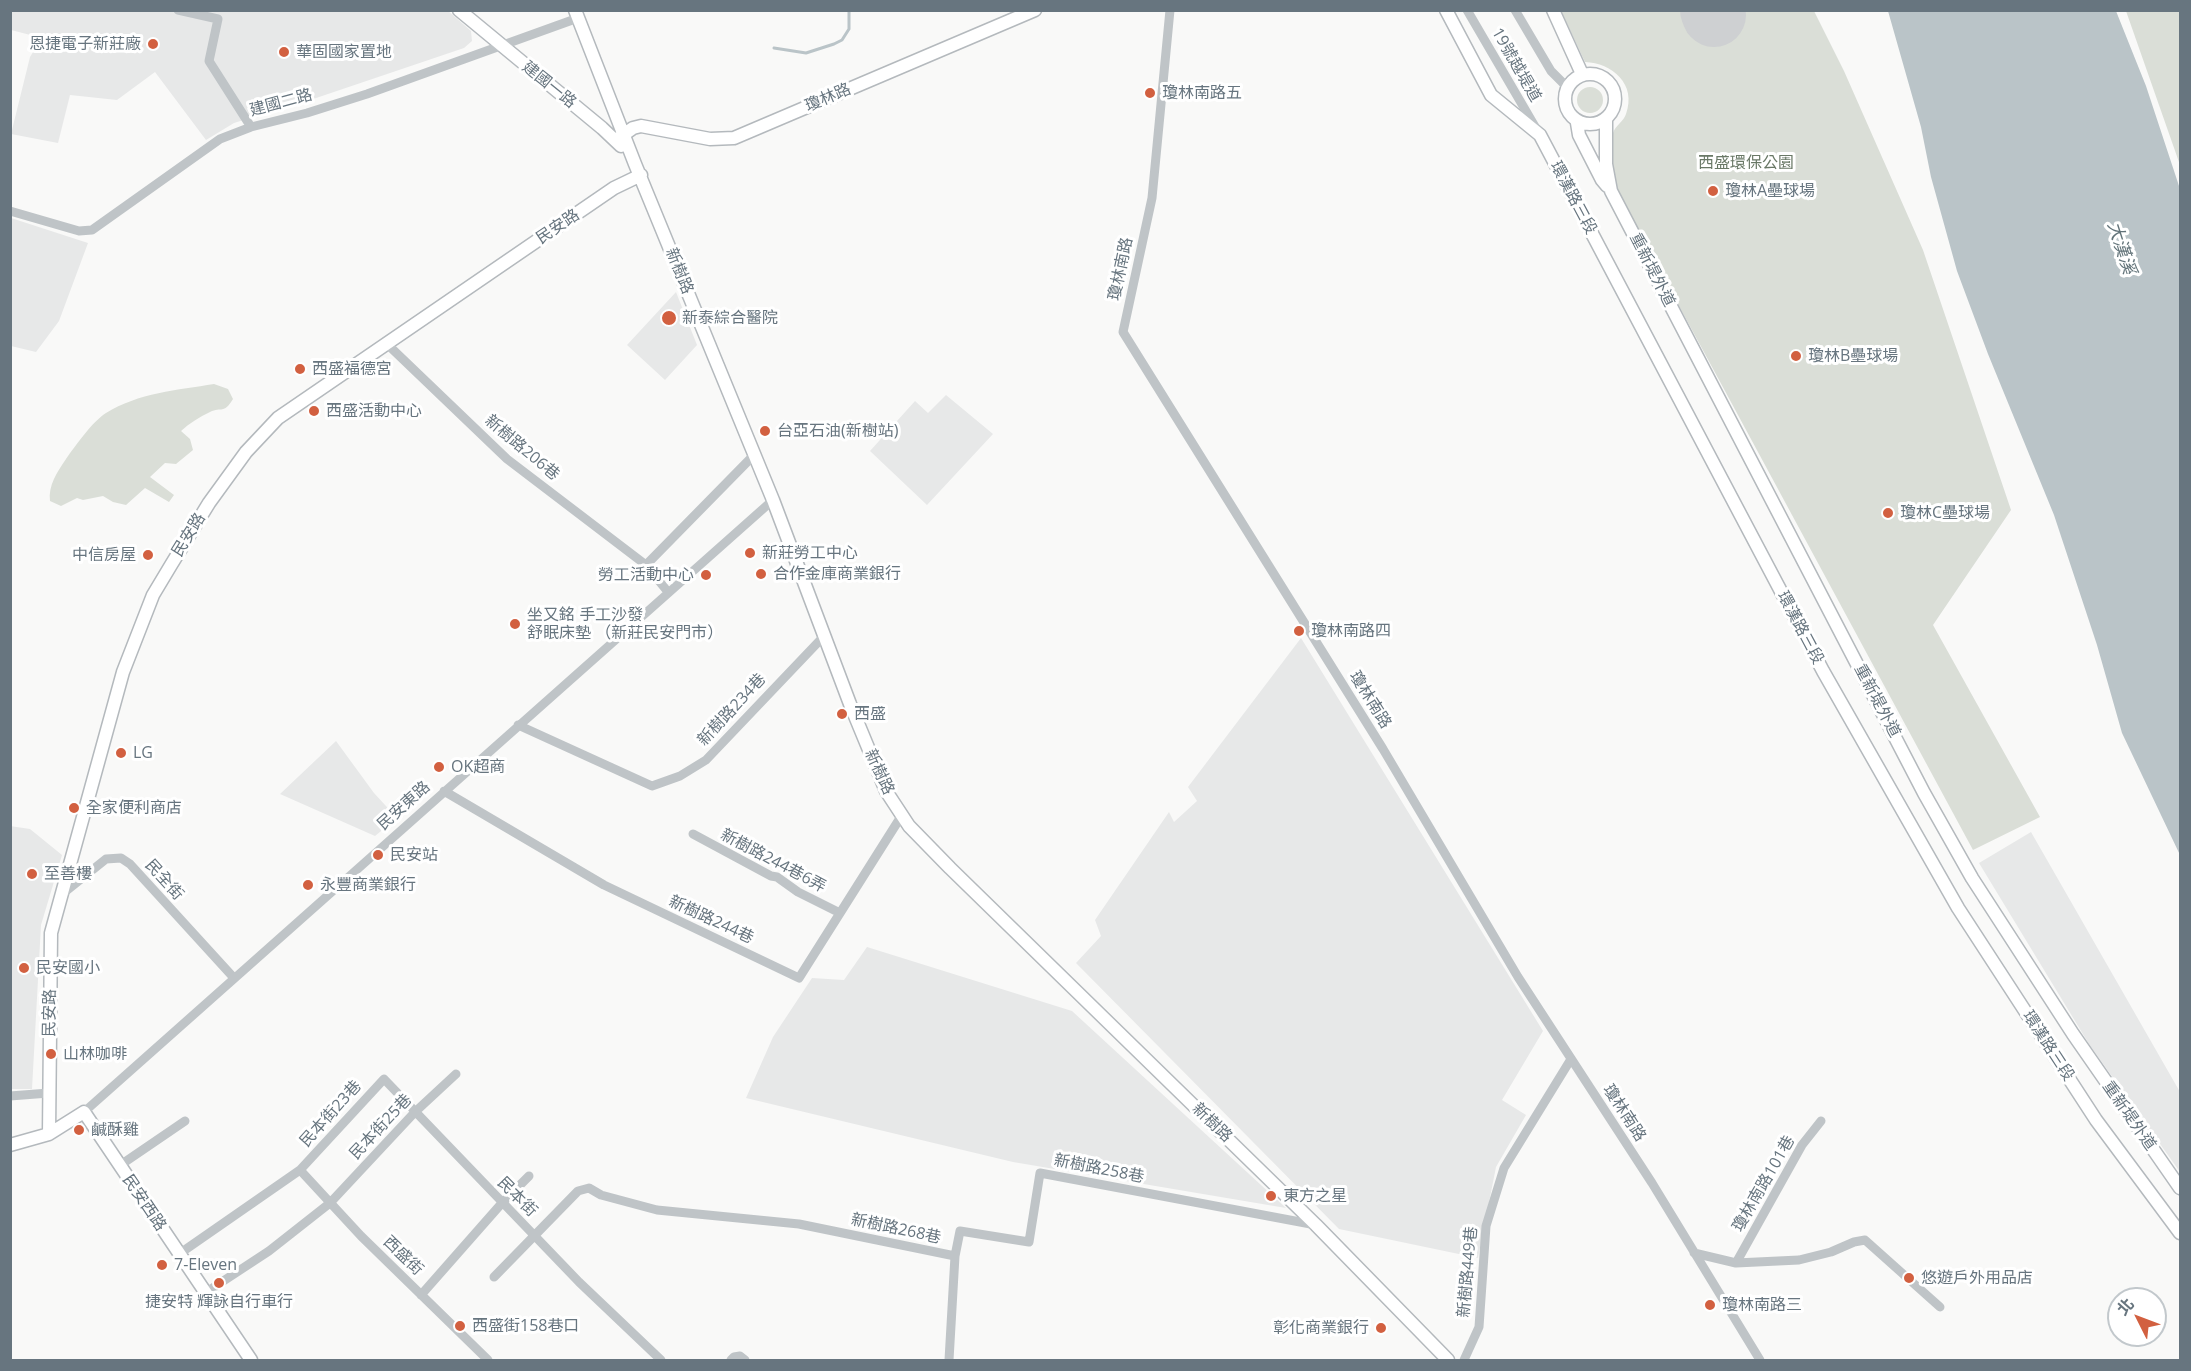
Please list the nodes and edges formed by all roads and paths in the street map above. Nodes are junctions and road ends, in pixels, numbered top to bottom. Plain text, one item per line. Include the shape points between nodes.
1 (178, 10) edge
2 (459, 10) edge
3 (1035, 10) edge
4 (1170, 10) edge
5 (1446, 10) edge
6 (1467, 10) edge
7 (1515, 10) edge
8 (1553, 10) edge
9 (577, 14) edge
10 (502, 46) junction
11 (1582, 74) junction
12 (1567, 87) junction
13 (1606, 119) junction
14 (1577, 123) junction
15 (251, 126) junction
16 (1540, 135) junction
17 (620, 137) junction
18 (638, 169) junction
19 (1611, 191) junction
20 (10, 211) edge
21 (387, 344) junction
22 (754, 455) junction
23 (772, 500) junction
24 (646, 565) junction
25 (668, 592) junction
26 (825, 634) junction
27 (518, 725) junction
28 (444, 791) junction
29 (902, 815) junction
30 (693, 834) dead end
31 (60, 895) junction
32 (840, 913) junction
33 (234, 978) junction
34 (1571, 1059) junction
35 (456, 1074) dead end
36 (384, 1079) joint
37 (49, 1094) junction
38 (10, 1096) edge
39 (84, 1112) junction
40 (415, 1112) junction
41 (185, 1120) dead end
42 (1821, 1121) dead end
43 (49, 1134) junction
44 (10, 1144) edge
45 (119, 1166) junction
46 (300, 1170) junction
47 (529, 1176) dead end
48 (2181, 1188) edge
49 (330, 1203) junction
50 (502, 1203) junction
51 (1316, 1225) junction
52 (2181, 1233) edge
53 (534, 1235) junction
54 (1694, 1252) junction
55 (179, 1254) junction
56 (955, 1256) junction
57 (1737, 1263) junction
58 (494, 1277) dead end
59 (205, 1293) junction
60 (421, 1295) junction
61 (1940, 1307) dead end
62 (732, 1359) edge
63 (251, 1360) edge
64 (488, 1360) edge
65 (661, 1360) edge
66 (744, 1360) edge
67 (949, 1360) edge
68 (1448, 1360) edge
69 (1464, 1360) edge
70 (1760, 1360) edge

1 - 15 street via 218,20 209,61
2 - 10 street, 建國一路
3 - 17 street, 瓊林路 via 734,138 710,139 640,126
4 - 34 street, 瓊林南路 via 1152,198 1123,332
5 - 16 street, 環漢路三段 via 1491,94
6 - 16 street, 19號越堤道
7 - 12 street, 19號越堤道 via 1551,71
8 - 11 street
9 - 10 street, 建國二路
9 - 17 street
10 - 15 street, 建國二路 via 317,110
10 - 17 street, 建國一路
11 - 12 street
11 - 13 street, 重新堤外道 via 1592,73 1610,82 1615,101
12 - 14 street, 重新堤外道 via 1565,106
13 - 14 street
13 - 19 street, 重新堤外道 via 1606,165
14 - 19 street, 重新堤外道 via 1602,180
15 - 20 street, 建國二路 via 200,152 92,230 79,231
16 - 52 street, 環漢路三段 via 1823,671 1958,908 2096,1120
17 - 18 street, 建國一路
18 - 21 street, 民安路
18 - 22 street, 新樹路
19 - 48 street, 重新堤外道 via 1972,878 2067,1025
21 - 24 street, 新樹路206巷 via 507,459
21 - 31 street, 民安路 via 278,418 265,431 209,503 153,595 123,672
22 - 23 street, 新樹路
22 - 24 street
23 - 25 street, 民安東路
23 - 26 street, 新樹路
24 - 25 street, 新樹路206巷
25 - 27 street, 民安東路
26 - 27 street, 新樹路234巷 via 706,760 680,776 652,786
26 - 29 street, 新樹路 via 886,791
27 - 28 street, 民安東路
28 - 32 street, 新樹路244巷 via 604,885 799,978
28 - 33 street, 民安東路
29 - 32 street, 新樹路244巷
29 - 51 street, 新樹路 via 950,867
30 - 32 street, 新樹路244巷6弄
31 - 33 street, 民全街 via 106,859 121,858
31 - 37 street, 民安路 via 51,933
33 - 39 street, 民安東路
34 - 54 street, 瓊林南路
34 - 69 street, 新樹路449巷 via 1504,1168 1486,1226 1479,1327
35 - 40 street, 民本街25巷
36 - 40 street, 民本街
36 - 46 street, 民本街23巷
37 - 38 street
37 - 43 street, 民安路
39 - 43 street
39 - 45 street, 民安西路
40 - 49 street, 民本街25巷
40 - 50 street, 民本街
41 - 45 street
42 - 57 street, 瓊林南路101巷 via 1802,1145
43 - 44 street
45 - 55 street, 民安西路
46 - 49 street, 西盛街
46 - 55 street
47 - 50 street
49 - 59 street, 民本街25巷 via 269,1251
49 - 60 street, 西盛街
50 - 53 street, 民本街
50 - 60 street
51 - 56 street, 新樹路258巷 via 1040,1173 1029,1242 960,1231
51 - 68 street, 新樹路
53 - 56 street, 新樹路268巷 via 578,1191 589,1188 657,1210 799,1224
53 - 58 street, 新樹路268巷
53 - 65 street, 民本街
54 - 57 street
54 - 70 street, 瓊林南路
55 - 59 street, 民安西路
56 - 67 street, 新樹路268巷
57 - 61 street via 1799,1260 1865,1240
59 - 63 street, 民安西路
60 - 64 street, 西盛街
62 - 66 street via 740,1356

